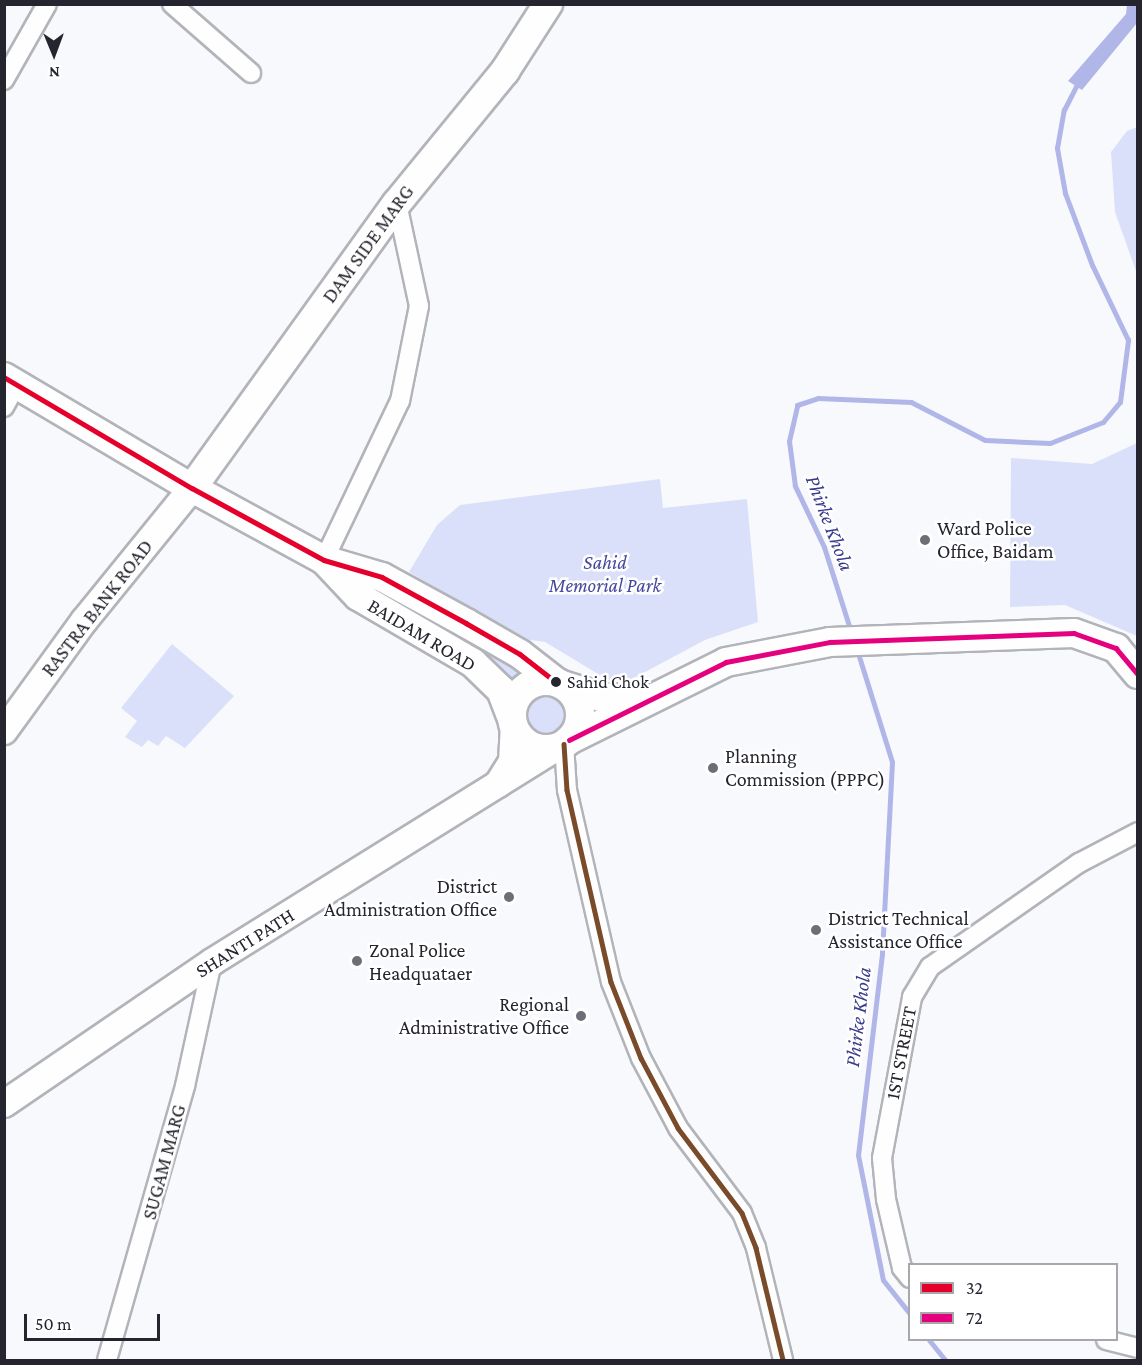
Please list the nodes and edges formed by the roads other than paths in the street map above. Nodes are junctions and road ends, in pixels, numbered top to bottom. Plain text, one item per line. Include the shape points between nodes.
1 (48, 4) edge
2 (172, 4) edge
3 (548, 4) edge
4 (251, 74) dead end
5 (4, 80) edge
6 (397, 203) junction
7 (9, 389) edge
8 (192, 488) junction
9 (324, 560) junction
10 (1137, 674) edge
11 (561, 684) junction
12 (665, 693) junction
13 (512, 722) junction
14 (4, 731) edge
15 (563, 744) junction
16 (492, 791) junction
17 (1137, 832) edge
18 (212, 962) junction
19 (4, 1104) edge
20 (908, 1277) edge
21 (1110, 1341) edge
22 (1137, 1348) edge
23 (107, 1360) edge
24 (783, 1360) edge

1 - 5 street
2 - 4 street
3 - 6 main road, DAM SIDE MARG via 505,71
6 - 8 main road, DAM SIDE MARG
6 - 9 street via 419,306 400,401
7 - 8 main road, BAIDAM ROAD
8 - 9 main road, BAIDAM ROAD
8 - 14 main road, RASTRA BANK ROAD via 84,621
9 - 11 main road, BAIDAM ROAD via 382,577 520,654
9 - 13 main road, BAIDAM ROAD via 358,596 473,663 501,690
10 - 12 main road, BAIDAM ROAD via 1116,648 1074,633 888,638 830,642 726,662
11 - 12 main road, BAIDAM ROAD via 604,698 641,699
11 - 13 main road, BAIDAM ROAD via 529,685 516,698
11 - 15 main road, BAIDAM ROAD via 576,697 580,712 578,727
12 - 15 main road, BAIDAM ROAD
13 - 15 main road, BAIDAM ROAD via 532,746
13 - 16 main road, SHANTI PATH via 512,762
15 - 16 main road, SHANTI PATH
15 - 24 street via 564,772 611,982 641,1058 678,1128 742,1213 756,1248
16 - 18 main road, SHANTI PATH
17 - 20 street, 1ST STREET via 1079,863 930,967 912,997 882,1158 886,1199 902,1268
18 - 19 main road, SHANTI PATH
18 - 23 street, SUGAM MARG via 185,1086
21 - 22 street

